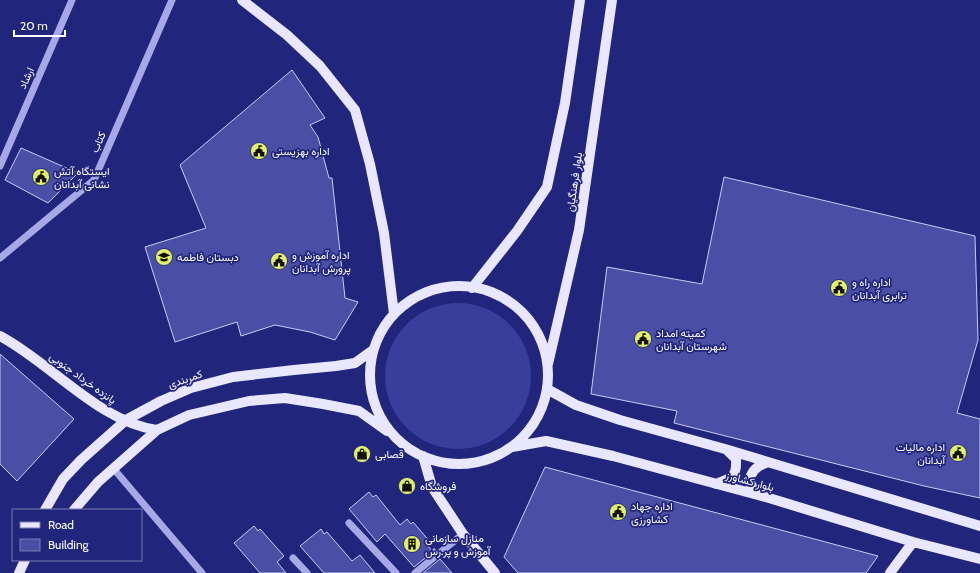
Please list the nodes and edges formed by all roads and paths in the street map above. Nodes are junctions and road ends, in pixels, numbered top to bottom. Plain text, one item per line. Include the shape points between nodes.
1 (72, 0) edge
2 (172, 0) edge
3 (580, 0) edge
4 (612, 0) edge
5 (246, 1) edge
6 (0, 166) edge
7 (0, 258) edge
8 (472, 288) junction
9 (394, 314) junction
10 (0, 336) edge
11 (373, 350) junction
12 (547, 366) junction
13 (547, 389) junction
14 (126, 420) junction
15 (157, 430) junction
16 (395, 436) junction
17 (512, 447) junction
18 (725, 449) junction
19 (423, 456) junction
20 (768, 462) junction
21 (113, 468) junction
22 (716, 484) junction
23 (768, 498) junction
24 (46, 509) edge
25 (75, 509) edge
26 (349, 524) dead end
27 (980, 526) edge
28 (463, 534) junction
29 (913, 542) junction
30 (293, 558) dead end
31 (980, 559) edge
32 (25, 561) edge
33 (19, 573) edge
34 (202, 573) edge
35 (307, 573) edge
36 (396, 573) edge
37 (414, 573) edge
38 (495, 573) edge
39 (890, 573) edge

1 - 6 street, ارشاد
2 - 7 street, کتاب via 94,180
3 - 8 main road via 565,103 547,187 517,231
4 - 12 main road, بلوار فرهنگیان via 579,230
5 - 9 main road via 320,66 355,110 370,164 384,233
8 - 9 main road via 451,287 430,291 410,301
8 - 12 main road via 494,294 514,306 530,323 542,343
9 - 11 main road via 385,324
10 - 14 main road, پانزده خرداد جنوبی via 47,366 100,408
11 - 14 main road, کمربندی via 355,363 233,377 191,388
11 - 16 main road via 370,381 375,405 383,422
12 - 13 main road
13 - 17 main road via 536,418 528,431
13 - 18 main road, بلوار کشاورز via 595,412
14 - 15 main road, پانزده خرداد جنوبی
14 - 24 main road, کمربندی via 63,479
15 - 16 main road via 189,415 249,401 286,398 359,411
15 - 21 main road
16 - 19 main road via 408,448
17 - 19 main road via 491,458 468,464 445,463
17 - 22 main road, بلوار کشاورز via 546,441
18 - 20 main road, بلوار کشاورز
18 - 22 main road via 736,459 736,471 730,479
19 - 28 main road via 432,487
20 - 23 main road via 751,472 748,481 754,490
20 - 27 main road, بلوار کشاورز
21 - 25 main road
21 - 34 street
22 - 23 main road, بلوار کشاورز
23 - 29 main road, بلوار کشاورز
26 - 36 street
28 - 37 street
28 - 38 main road
29 - 31 main road, بلوار کشاورز
29 - 39 main road
30 - 35 street
32 - 33 main road

